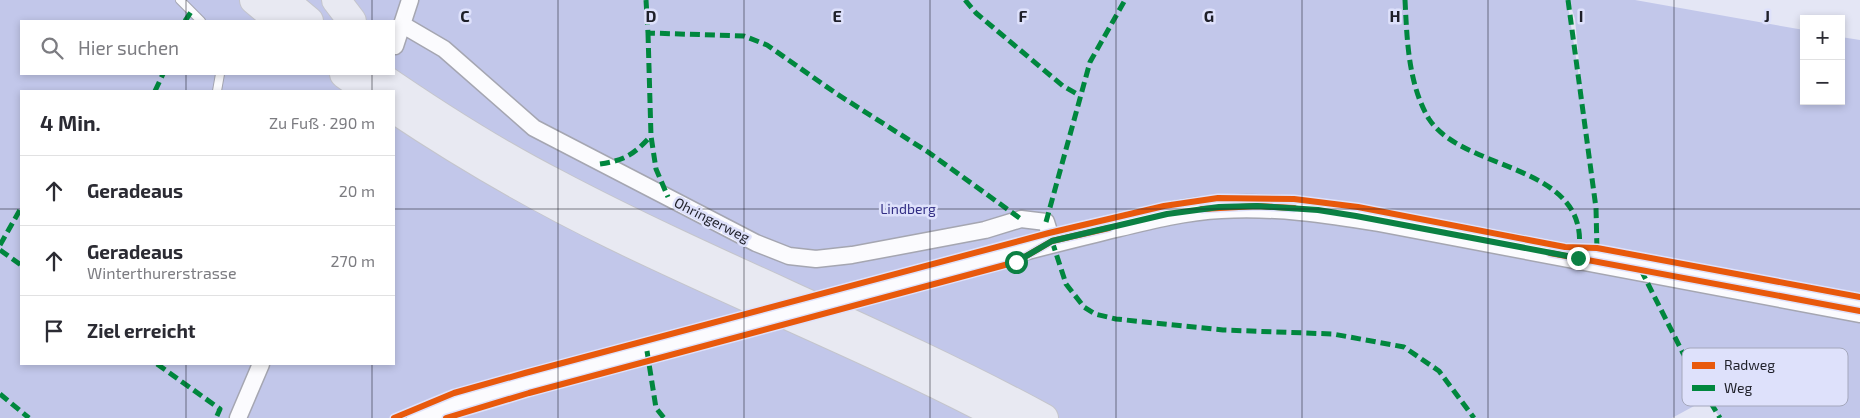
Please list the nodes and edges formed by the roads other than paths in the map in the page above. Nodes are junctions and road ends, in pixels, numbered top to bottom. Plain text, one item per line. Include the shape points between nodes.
1 (180, 0) edge
2 (254, 0) edge
3 (284, 0) edge
4 (336, 0) edge
5 (410, 0) edge
6 (200, 20) edge
7 (277, 20) edge
8 (308, 20) edge
9 (351, 20) edge
10 (403, 25) junction
11 (395, 53) edge
12 (395, 57) edge
13 (220, 75) edge
14 (345, 75) edge
15 (379, 75) edge
16 (217, 90) edge
17 (367, 90) edge
18 (395, 110) edge
19 (486, 145) junction
20 (1052, 241) junction
21 (1860, 311) edge
22 (261, 365) edge
23 (238, 418) edge
24 (418, 418) edge
25 (1003, 418) edge
26 (1044, 418) edge

1 - 6 lane
2 - 7 highway
3 - 8 highway
4 - 9 highway
5 - 10 street
10 - 11 street
10 - 20 street, Ohringerweg via 444,49 534,128 756,243 789,256 816,259 852,255 994,228 1021,219 1046,222
12 - 19 highway
13 - 16 lane
14 - 17 highway
15 - 19 highway
18 - 25 highway via 484,166 580,218
19 - 26 highway via 621,217 955,372
20 - 21 main road via 1167,214 1219,207 1293,208 1379,220
20 - 24 main road, bridge via 458,403
22 - 23 street

